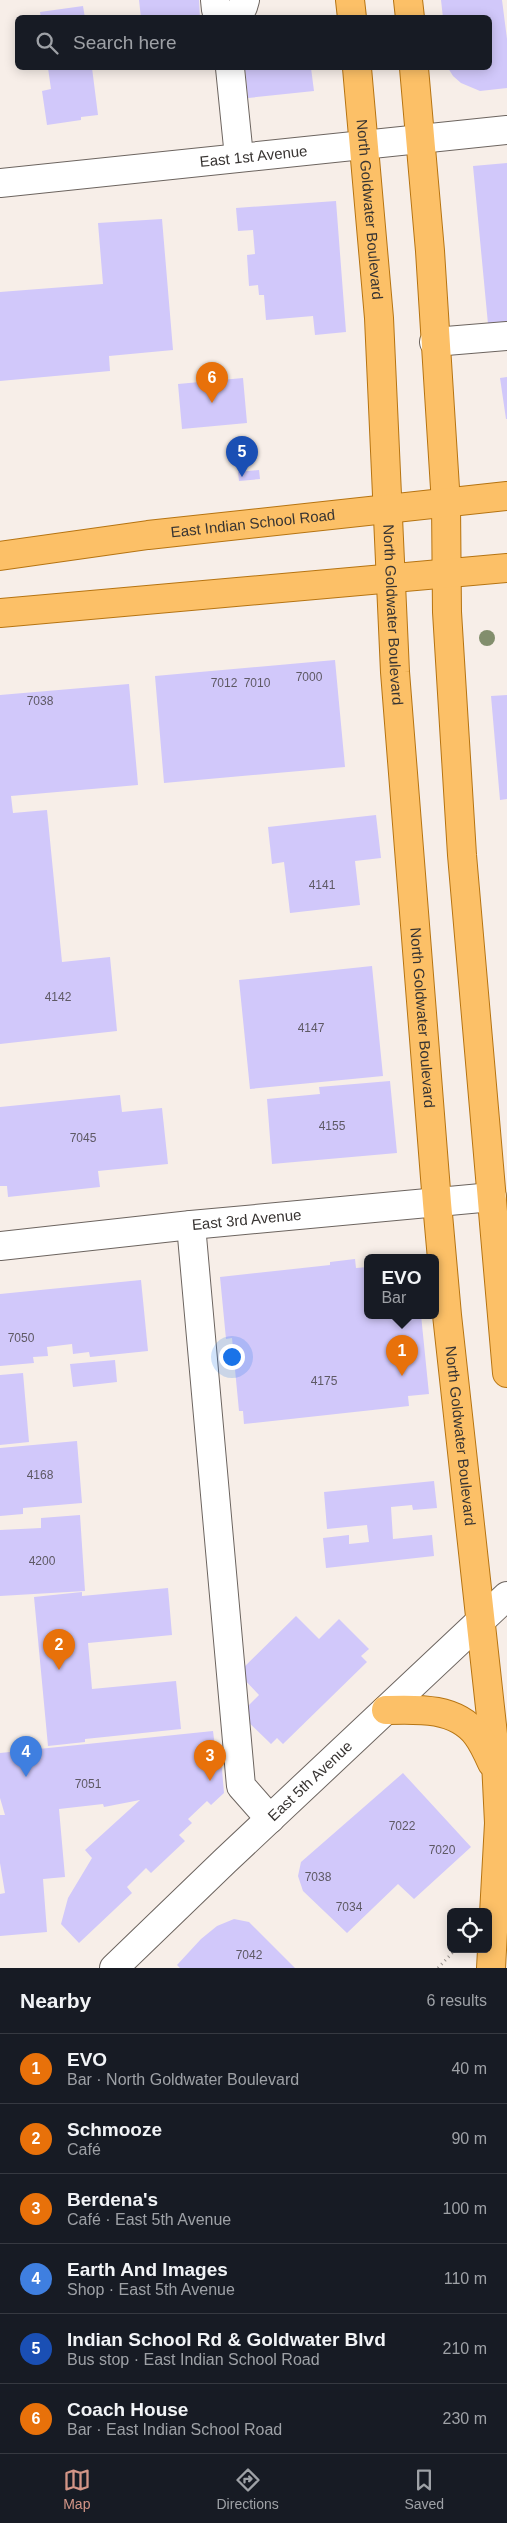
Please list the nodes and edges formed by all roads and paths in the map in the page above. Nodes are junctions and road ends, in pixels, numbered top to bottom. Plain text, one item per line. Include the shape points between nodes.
1 (215, 0) edge
2 (246, 0) edge
3 (350, 0) edge
4 (408, 0) edge
5 (220, 15) edge
6 (234, 15) edge
7 (352, 15) edge
8 (410, 15) edge
9 (230, 70) edge
10 (357, 70) edge
11 (414, 70) edge
12 (507, 130) edge
13 (421, 138) junction
14 (365, 144) junction
15 (239, 157) junction
16 (0, 183) edge
17 (507, 336) edge
18 (434, 342) junction
19 (507, 496) edge
20 (446, 504) junction
21 (387, 510) junction
22 (0, 556) edge
23 (507, 568) edge
24 (447, 574) junction
25 (390, 578) junction
26 (0, 613) edge
27 (492, 1197) junction
28 (437, 1203) junction
29 (191, 1225) junction
30 (0, 1246) edge
31 (507, 1373) edge
32 (507, 1596) edge
33 (480, 1621) junction
34 (386, 1710) junction
35 (497, 1771) junction
36 (270, 1819) junction
37 (452, 1953) edge
38 (114, 1968) edge
39 (438, 1968) edge
40 (492, 1968) edge

1 - 5 street
2 - 6 street
3 - 7 main road
4 - 8 main road
9 - 15 street
10 - 14 main road, North Goldwater Boulevard
11 - 13 main road
12 - 13 street, East 1st Avenue
13 - 14 street, East 1st Avenue
13 - 18 main road
14 - 15 street, East 1st Avenue
14 - 21 main road, North Goldwater Boulevard via 380,347
15 - 16 street, East 1st Avenue
17 - 18 street
18 - 20 main road
19 - 20 main road, East Indian School Road
20 - 21 main road, East Indian School Road
20 - 24 main road
21 - 22 main road, East Indian School Road via 148,535
21 - 25 main road, North Goldwater Boulevard
23 - 24 main road
24 - 25 main road
24 - 27 main road via 462,855
25 - 26 main road
25 - 28 main road, North Goldwater Boulevard
27 - 28 street, East 3rd Avenue
27 - 31 main road
28 - 29 street, East 3rd Avenue
28 - 33 main road, North Goldwater Boulevard via 446,1315
29 - 30 street, East 3rd Avenue
29 - 36 street via 240,1786
32 - 33 street, East 5th Avenue
33 - 34 street, East 5th Avenue
33 - 35 main road, North Goldwater Boulevard
34 - 35 main road via 415,1709 450,1715 477,1735
34 - 36 street, East 5th Avenue
35 - 40 main road, North Goldwater Boulevard via 499,1823
36 - 38 street, East 5th Avenue
37 - 39 path

